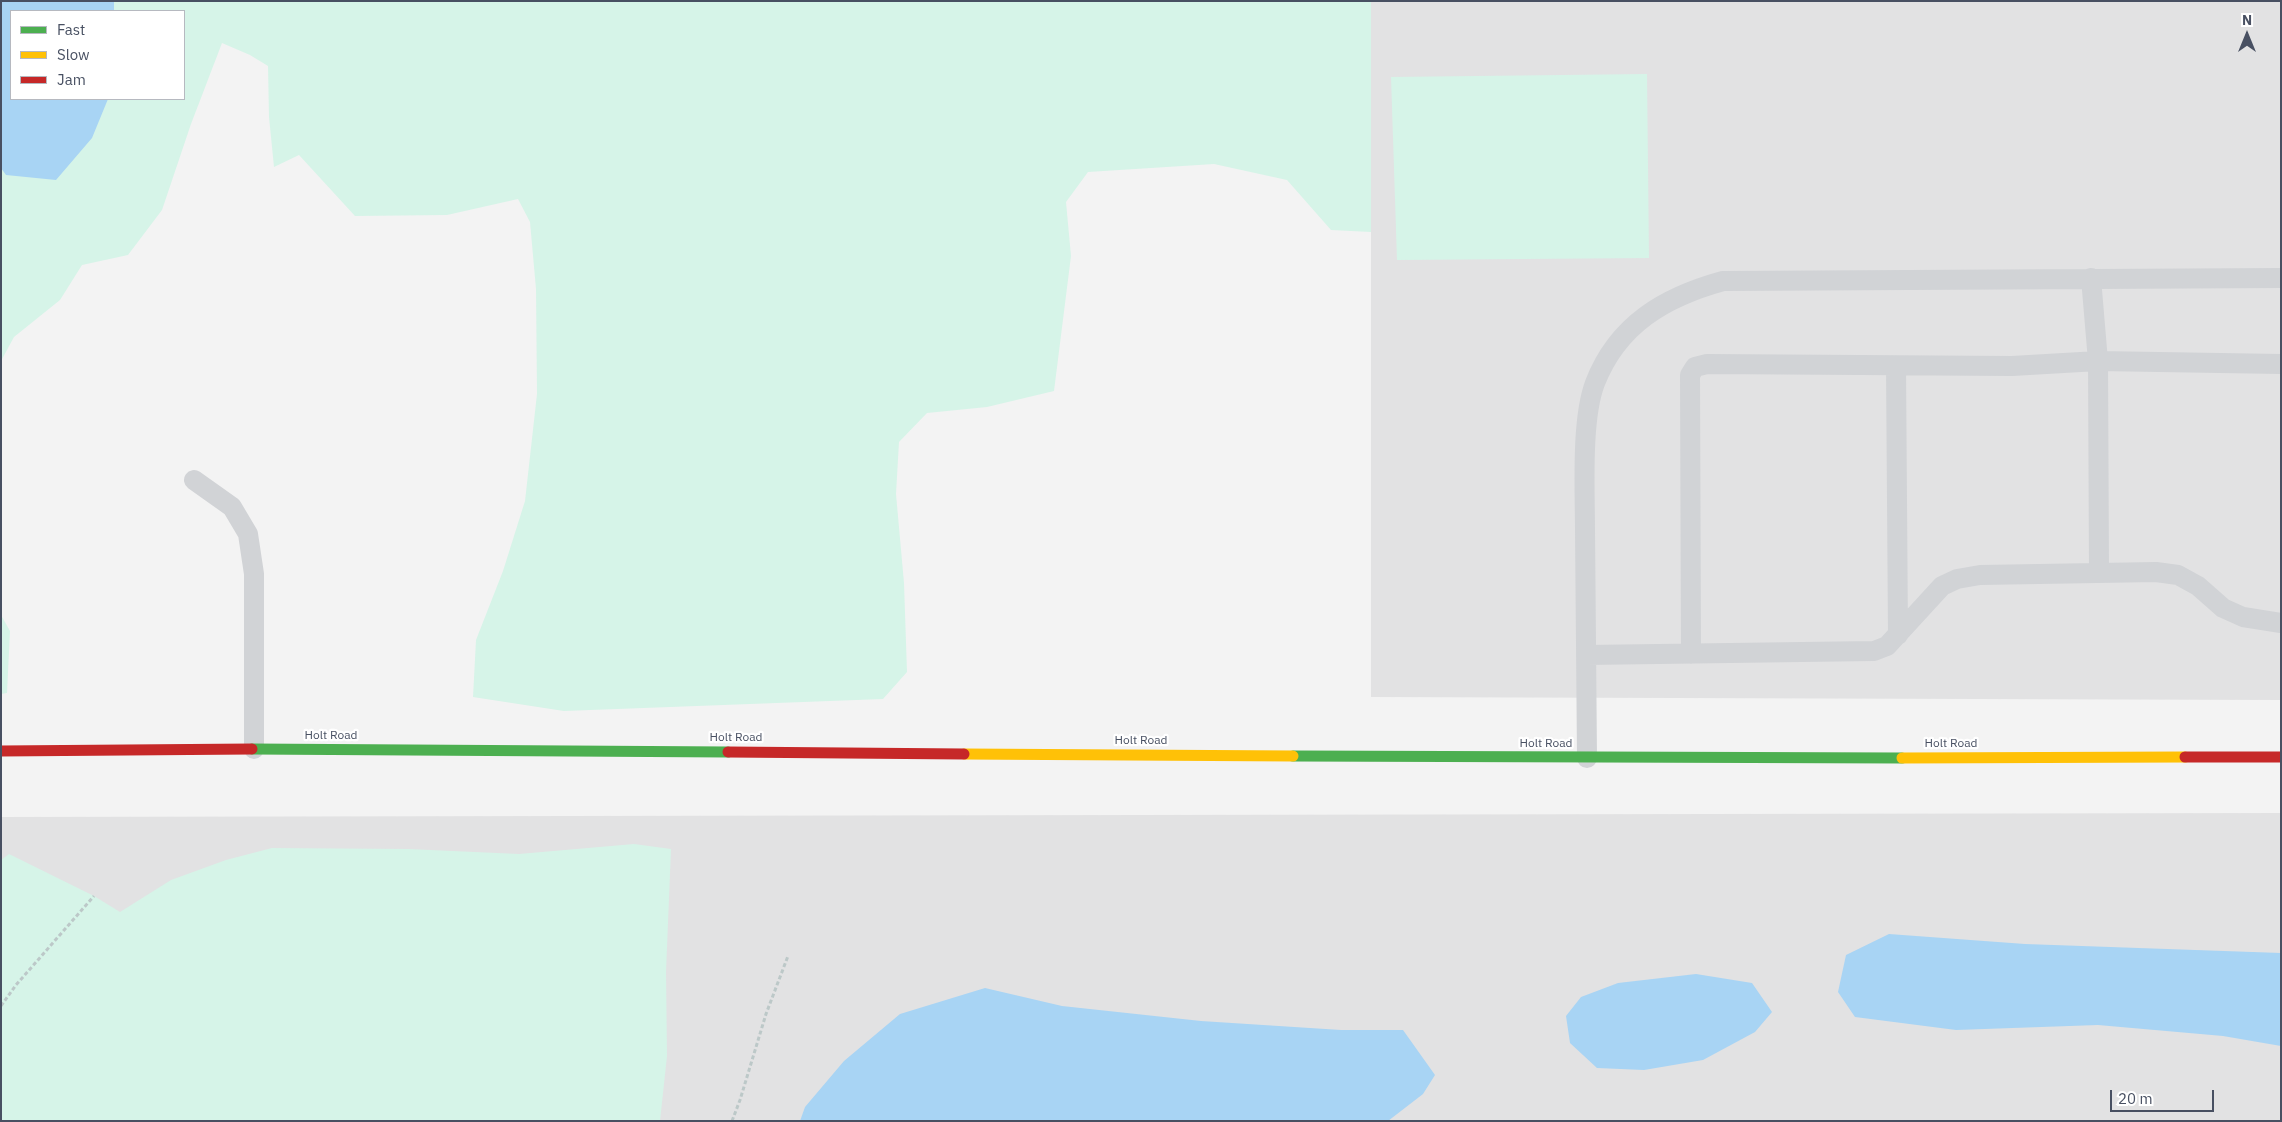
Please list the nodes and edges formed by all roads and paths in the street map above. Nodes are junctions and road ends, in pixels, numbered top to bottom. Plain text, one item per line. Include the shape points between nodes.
1 (2091, 278) junction
2 (2281, 278) edge
3 (2098, 361) junction
4 (2281, 364) edge
5 (1896, 366) junction
6 (194, 480) dead end
7 (2099, 572) junction
8 (2281, 623) edge
9 (1898, 635) junction
10 (1691, 654) junction
11 (1586, 655) junction
12 (254, 749) junction
13 (1, 751) edge
14 (2281, 757) edge
15 (1587, 758) junction
16 (94, 896) dead end
17 (788, 956) dead end
18 (1, 1006) edge
19 (732, 1121) edge

1 - 2 lane
1 - 3 lane
1 - 11 lane via 1723,281 1690,290 1658,306 1631,328 1608,357 1594,384 1585,451
3 - 4 lane
3 - 5 lane via 2012,366
3 - 7 lane
5 - 9 lane
5 - 10 lane via 1707,364 1695,367 1690,375
6 - 12 lane via 232,507 248,534 254,574
7 - 8 lane via 2178,575 2198,586 2223,608 2243,617
7 - 9 lane via 1980,575 1957,579 1942,586
9 - 10 lane via 1887,646 1874,651
10 - 11 lane
11 - 15 lane
12 - 13 main road, Holt Road
12 - 15 main road, Holt Road
14 - 15 main road, Holt Road
16 - 18 path via 16,984
17 - 19 path

